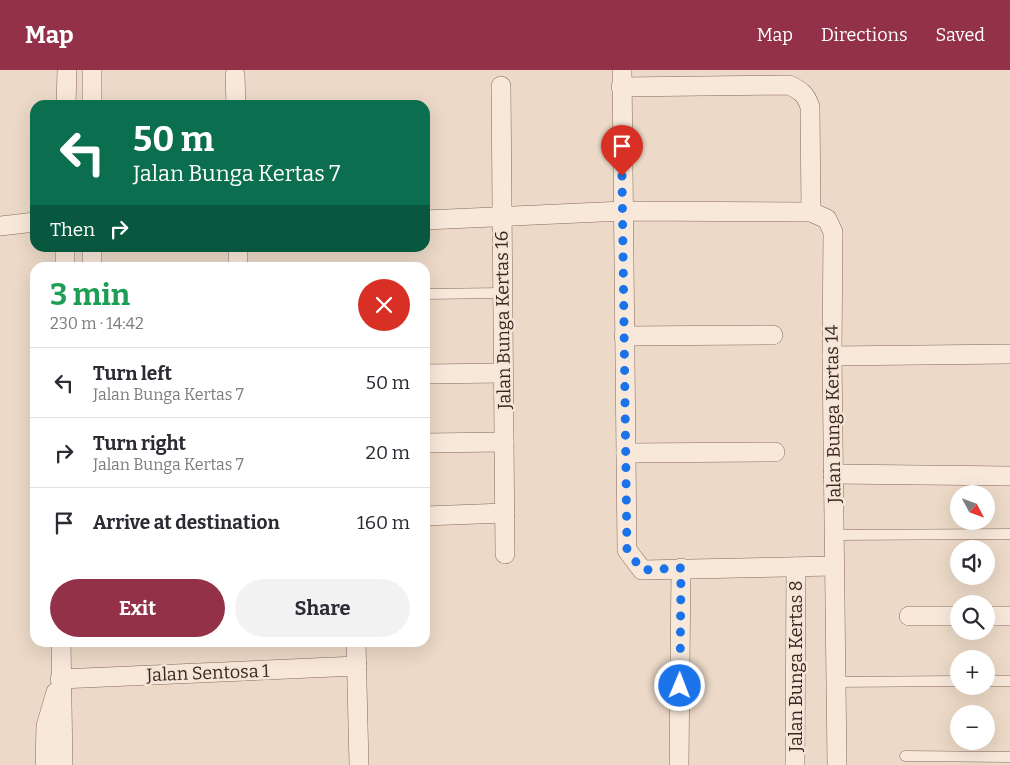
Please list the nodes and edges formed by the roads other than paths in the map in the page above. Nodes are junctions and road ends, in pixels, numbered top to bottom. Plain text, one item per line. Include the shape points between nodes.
1 (67, 70) edge
2 (92, 70) edge
3 (235, 75) dead end
4 (621, 78) edge
5 (501, 86) dead end
6 (66, 100) edge
7 (92, 100) edge
8 (236, 100) edge
9 (623, 211) junction
10 (811, 212) junction
11 (502, 216) junction
12 (430, 220) edge
13 (30, 223) edge
14 (0, 226) edge
15 (502, 293) junction
16 (430, 294) edge
17 (773, 335) dead end
18 (624, 336) junction
19 (1010, 354) edge
20 (832, 356) junction
21 (503, 373) junction
22 (430, 374) edge
23 (504, 442) junction
24 (430, 443) edge
25 (774, 452) dead end
26 (626, 453) junction
27 (833, 474) junction
28 (1010, 476) edge
29 (505, 513) junction
30 (430, 516) edge
31 (1010, 534) edge
32 (834, 535) junction
33 (505, 554) dead end
34 (834, 566) junction
35 (796, 567) junction
36 (681, 568) junction
37 (909, 616) dead end
38 (950, 616) edge
39 (995, 616) edge
40 (1010, 616) edge
41 (61, 647) edge
42 (356, 647) edge
43 (357, 666) junction
44 (60, 679) junction
45 (950, 681) edge
46 (995, 681) edge
47 (1010, 681) edge
48 (836, 682) junction
49 (905, 756) dead end
50 (1010, 757) edge
51 (46, 765) edge
52 (63, 765) edge
53 (359, 765) edge
54 (680, 765) edge
55 (795, 765) edge
56 (837, 765) edge

1 - 6 street
2 - 7 street
3 - 8 street
4 - 9 street
4 - 10 street via 789,85 800,90 810,106
5 - 11 street, Jalan Bunga Kertas 16
9 - 10 street
9 - 11 street
9 - 18 street
10 - 20 street, Jalan Bunga Kertas 14 via 827,219 832,232
11 - 12 street
11 - 15 street, Jalan Bunga Kertas 16
13 - 14 street
15 - 16 lane
15 - 21 street, Jalan Bunga Kertas 16
17 - 18 street
18 - 26 street
19 - 20 street
20 - 27 street, Jalan Bunga Kertas 14
21 - 22 street
21 - 23 street, Jalan Bunga Kertas 16
23 - 24 street
23 - 29 street, Jalan Bunga Kertas 16
25 - 26 street
26 - 36 street via 627,550 642,570
27 - 28 street
27 - 32 street, Jalan Bunga Kertas 14
29 - 30 street
29 - 33 street, Jalan Bunga Kertas 16
31 - 32 lane
32 - 34 street, Jalan Bunga Kertas 14
34 - 35 street
34 - 48 street, Jalan Bunga Kertas 14
35 - 36 street
35 - 55 street, Jalan Bunga Kertas 8
36 - 54 street
37 - 38 street
39 - 40 street
41 - 44 street
42 - 43 street
43 - 44 street, Jalan Sentosa 1
43 - 53 street
44 - 51 street via 46,726
44 - 52 street
45 - 48 lane
46 - 47 lane
48 - 56 street, Jalan Bunga Kertas 14
49 - 50 lane

